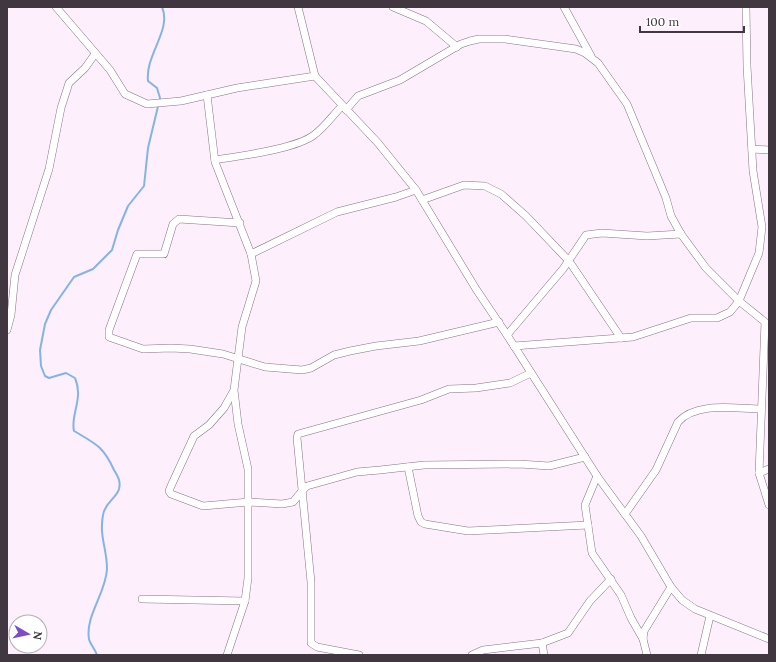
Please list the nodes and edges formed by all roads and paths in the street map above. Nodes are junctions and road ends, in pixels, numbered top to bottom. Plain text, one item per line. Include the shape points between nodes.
1 (56, 7) edge
2 (298, 7) edge
3 (393, 7) edge
4 (564, 7) edge
5 (746, 7) edge
6 (457, 46) junction
7 (96, 54) junction
8 (592, 58) junction
9 (315, 76) junction
10 (207, 95) junction
11 (344, 108) junction
12 (752, 149) junction
13 (769, 150) edge
14 (215, 160) junction
15 (416, 190) junction
16 (422, 200) junction
17 (240, 223) junction
18 (681, 234) junction
19 (251, 254) junction
20 (569, 261) junction
21 (739, 301) junction
22 (499, 322) junction
23 (767, 322) edge
24 (7, 330) edge
25 (507, 335) junction
26 (622, 338) junction
27 (514, 346) junction
28 (237, 358) junction
29 (530, 373) junction
30 (234, 390) junction
31 (761, 409) junction
32 (585, 457) junction
33 (408, 467) junction
34 (769, 469) edge
35 (759, 473) junction
36 (597, 476) junction
37 (302, 491) junction
38 (249, 502) junction
39 (769, 505) edge
40 (626, 514) junction
41 (588, 525) junction
42 (611, 579) junction
43 (671, 588) junction
44 (142, 599) dead end
45 (244, 601) junction
46 (710, 616) junction
47 (643, 639) junction
48 (769, 639) edge
49 (542, 643) junction
50 (227, 655) edge
51 (359, 655) edge
52 (472, 655) edge
53 (544, 655) edge
54 (647, 655) edge
55 (701, 655) edge

1 - 7 street
2 - 9 street
3 - 6 street via 426,21
4 - 8 street
5 - 12 street
6 - 8 street via 479,39 505,39 576,49
6 - 11 street via 400,80 355,98
7 - 10 street via 110,70 124,94 140,102 155,104
7 - 24 street via 69,83 61,108 49,169 15,275
8 - 18 street via 613,82 627,104 671,216
9 - 10 street
9 - 11 street
10 - 14 street
11 - 14 street via 307,140 275,150
11 - 15 street via 396,163
12 - 13 street
12 - 21 street via 762,240 754,267
14 - 17 street
15 - 16 street
15 - 19 street via 396,198 337,212
16 - 20 street via 464,185 492,189 526,216
16 - 22 street
17 - 19 street
17 - 28 street via 179,219 173,224 164,254 136,254 108,335 112,339 143,349 179,348
18 - 20 street via 657,236 590,233 583,238
18 - 21 street via 706,268
19 - 28 street via 256,281 242,327
20 - 25 street
20 - 26 street
21 - 23 street
21 - 26 street via 730,312 717,318 695,317
22 - 25 street
22 - 28 street via 419,340 350,351 334,355 311,368 302,370 265,368
23 - 31 street
25 - 27 street
26 - 27 street
27 - 29 street
28 - 30 street
29 - 32 street
29 - 37 street via 510,383 449,389 421,400 299,432 297,438
30 - 38 street via 248,469
30 - 38 street via 224,408 192,439 169,491 203,506
31 - 35 street
31 - 40 street via 705,409 683,416 673,431 656,470
32 - 33 street via 549,466 520,464
32 - 36 street
33 - 37 street via 357,472 307,486
33 - 41 street via 418,516 425,524 468,531
34 - 35 street
35 - 39 street
36 - 40 street
36 - 41 street via 585,504
37 - 38 street via 296,500 288,504
37 - 51 street via 311,582 311,643 317,647
38 - 45 street via 248,564
40 - 43 street
41 - 42 street via 592,553
42 - 47 street
42 - 49 street via 590,601 568,633
43 - 46 street via 682,600
43 - 47 street via 647,623
44 - 45 street
45 - 50 street
46 - 48 street
46 - 55 street
47 - 54 street
49 - 52 street via 483,650
49 - 53 street

